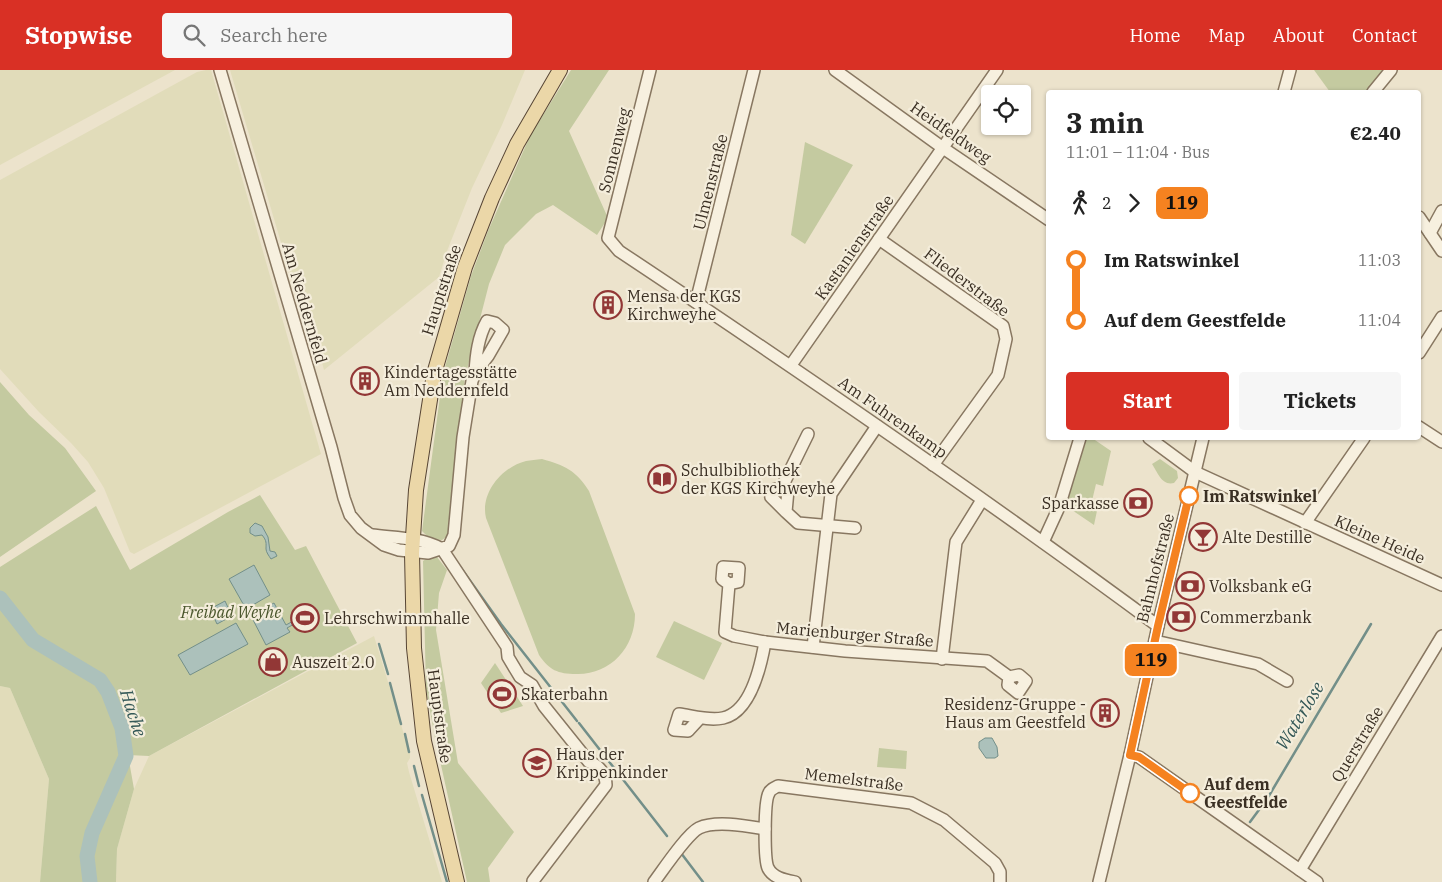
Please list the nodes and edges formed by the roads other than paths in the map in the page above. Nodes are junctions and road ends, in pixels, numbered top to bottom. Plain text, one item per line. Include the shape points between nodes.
1 (220, 70) edge
2 (560, 70) edge
3 (650, 70) edge
4 (754, 70) edge
5 (997, 70) edge
6 (1290, 70) edge
7 (1391, 70) edge
8 (841, 72) edge
9 (1285, 90) edge
10 (1375, 90) edge
11 (944, 148) junction
12 (1442, 211) edge
13 (1046, 218) edge
14 (1425, 227) edge
15 (608, 238) joint
16 (880, 239) junction
17 (1442, 252) edge
18 (696, 302) junction
19 (1440, 323) edge
20 (1421, 350) edge
21 (791, 365) junction
22 (475, 373) dead end
23 (877, 426) junction
24 (1421, 428) edge
25 (808, 434) dead end
26 (1079, 440) edge
27 (1152, 440) edge
28 (1203, 440) edge
29 (1363, 440) edge
30 (1442, 442) edge
31 (933, 465) junction
32 (1195, 472) junction
33 (982, 500) junction
34 (1305, 523) junction
35 (827, 525) junction
36 (855, 528) dead end
37 (1044, 542) junction
38 (412, 546) junction
39 (442, 549) junction
40 (1440, 582) edge
41 (729, 584) dead end
42 (1158, 626) junction
43 (1442, 636) edge
44 (1155, 641) junction
45 (765, 642) junction
46 (813, 647) junction
47 (942, 659) junction
48 (1009, 677) dead end
49 (1287, 681) dead end
50 (700, 718) dead end
51 (1130, 755) junction
52 (765, 829) junction
53 (1300, 870) junction
54 (533, 881) edge
55 (457, 882) edge
56 (654, 882) edge
57 (795, 882) edge
58 (1000, 882) edge
59 (1099, 882) edge
60 (1317, 882) edge

1 - 38 street, Am Neddernfeld via 350,515 372,535
2 - 38 main road, Hauptstraße via 517,144 465,267 434,374 416,490
3 - 15 street, Sonnenweg
4 - 18 street, Ulmenstraße
5 - 11 street, Kastanienstraße
6 - 9 street
7 - 10 street
8 - 11 street, Heidfeldweg
11 - 13 street, Heidfeldweg
11 - 16 street, Kastanienstraße
12 - 14 street
14 - 17 street
15 - 18 street, Am Fuhrenkamp via 619,251
16 - 21 street, Kastanienstraße
16 - 31 street, Fliederstraße via 1003,326 1006,339 998,375
18 - 21 street, Am Fuhrenkamp
19 - 20 street
21 - 23 street, Am Fuhrenkamp
22 - 39 street via 463,436 454,535 449,546
23 - 31 street, Am Fuhrenkamp
23 - 35 street via 831,494
24 - 30 street
25 - 35 street via 781,489 788,490 786,512 798,523
26 - 37 street via 1059,507
27 - 32 street
28 - 32 street, Bahnhofstraße
29 - 34 street
31 - 33 street, Am Fuhrenkamp
32 - 34 street, Kleine Heide
32 - 42 street, Bahnhofstraße
33 - 37 street, Am Fuhrenkamp
33 - 47 street via 956,542
34 - 40 street, Kleine Heide
35 - 36 street
35 - 46 street
37 - 42 street, Am Fuhrenkamp
38 - 39 street via 431,543
38 - 55 main road, Hauptstraße via 414,648 424,741
39 - 54 street via 507,647 508,656 520,677 532,685 544,706 606,778 606,785
41 - 45 street, Marienburger Straße via 725,632
42 - 44 street, Bahnhofstraße
43 - 53 street, Querstraße
44 - 49 street via 1258,664
44 - 51 street, Bahnhofstraße
45 - 46 street, Marienburger Straße
45 - 50 street, Marienburger Straße via 756,682 741,705 723,718
46 - 47 street, Marienburger Straße
47 - 48 street, Marienburger Straße via 987,661
51 - 53 street via 1147,762
51 - 59 street, Bahnhofstraße
52 - 56 street via 737,825 709,825 697,829
52 - 57 street via 768,867 779,878
52 - 58 street, Memelstraße via 766,799 769,791 778,786 911,803 944,820 995,863 1000,872
53 - 60 street

